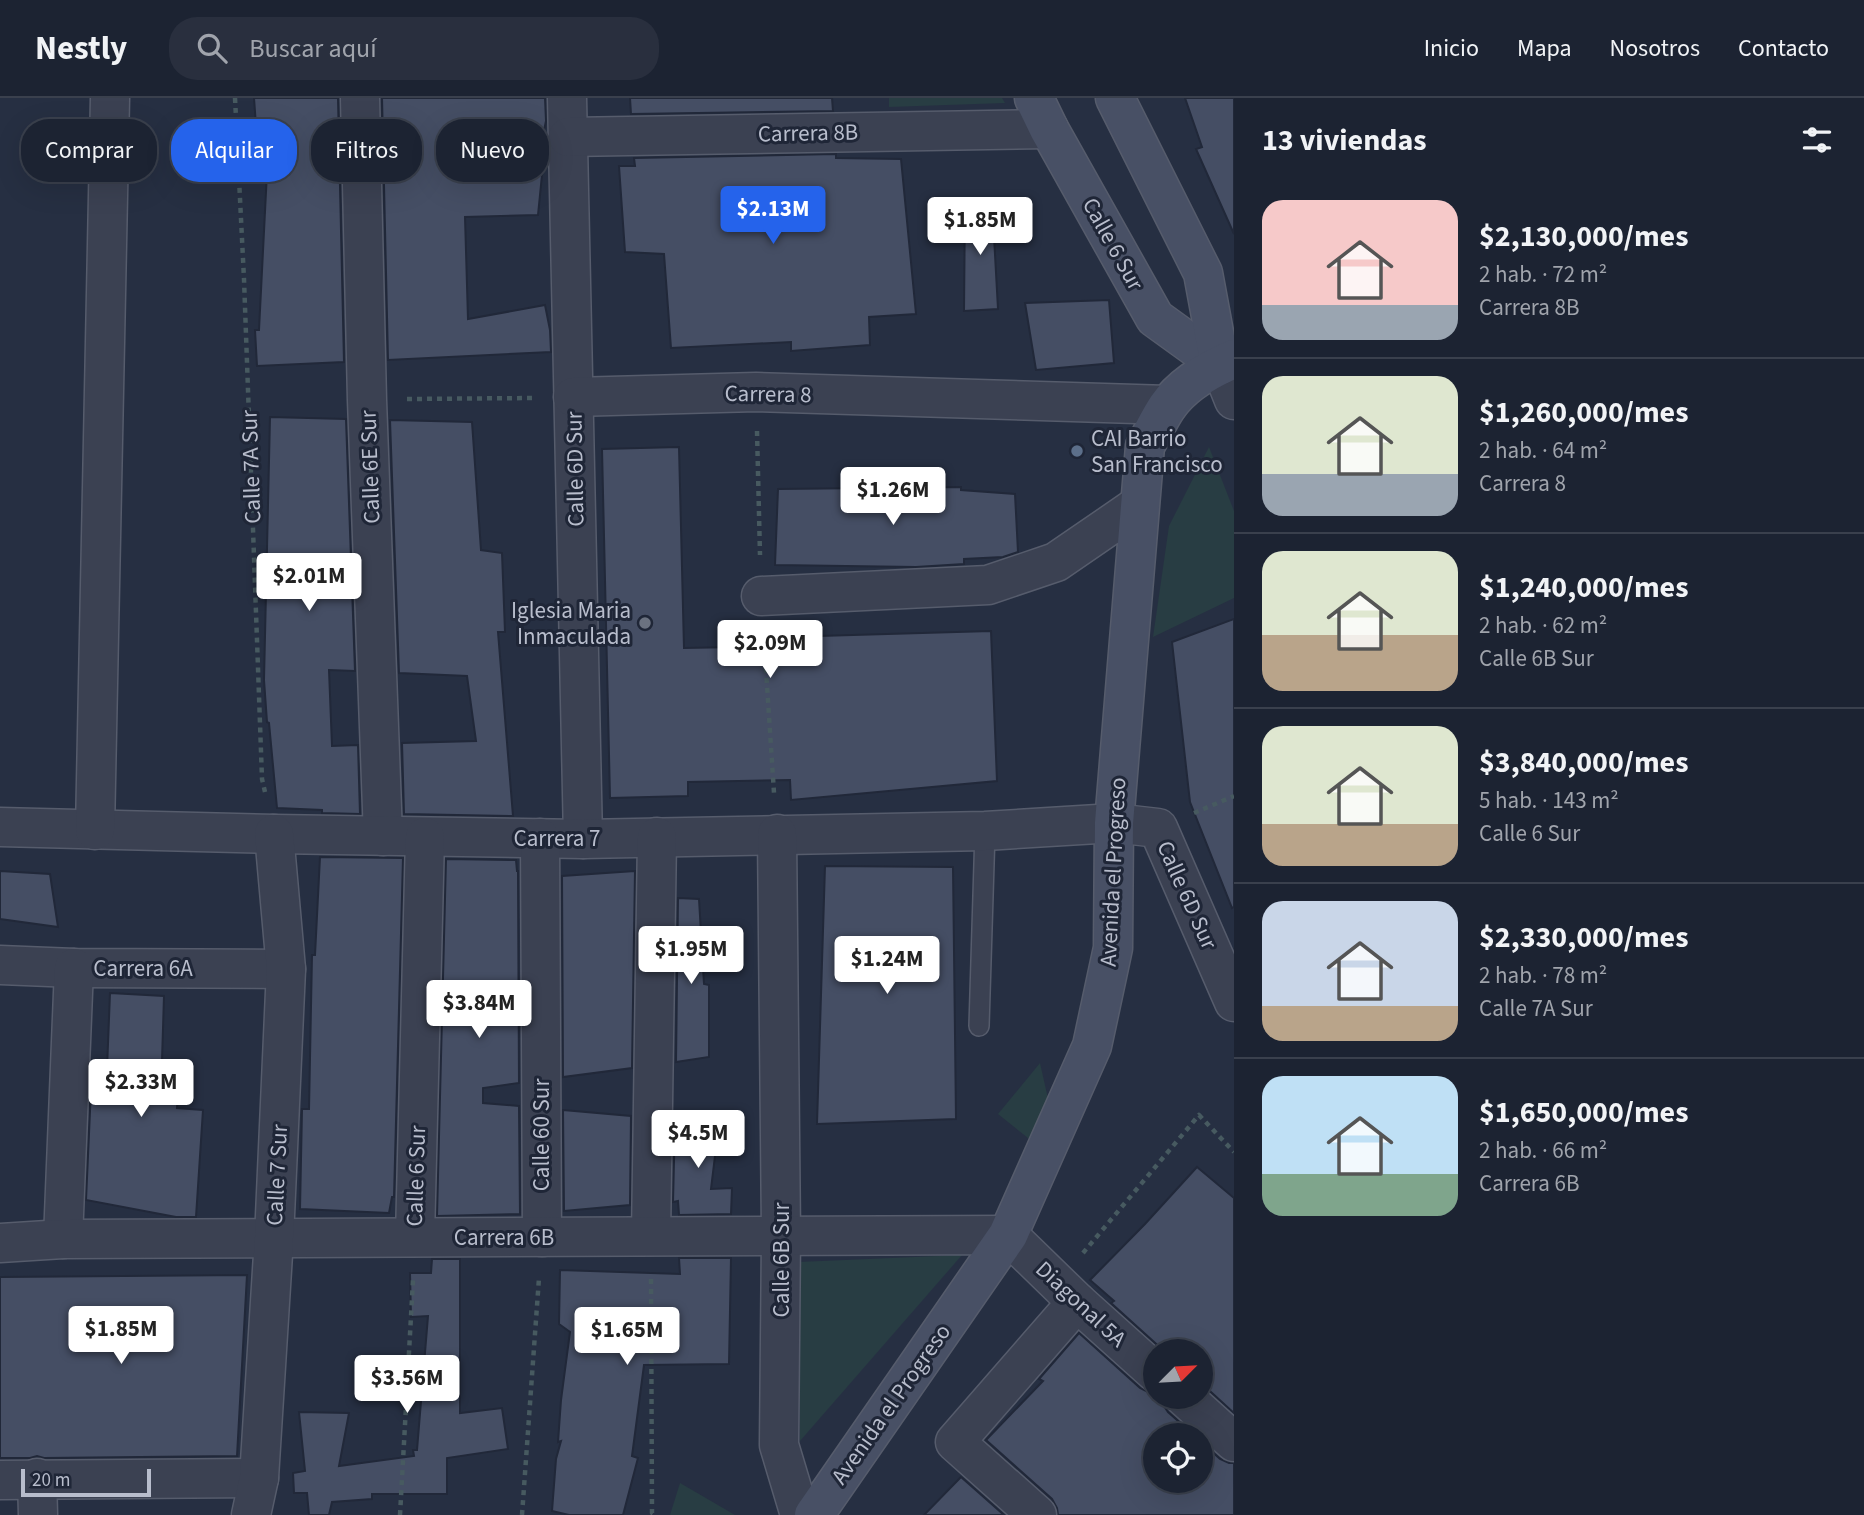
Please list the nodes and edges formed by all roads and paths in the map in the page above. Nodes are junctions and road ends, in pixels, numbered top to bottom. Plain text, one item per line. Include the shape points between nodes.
1 (110, 98) edge
2 (235, 98) edge
3 (360, 98) edge
4 (567, 98) edge
5 (1115, 98) edge
6 (1042, 114) edge
7 (568, 137) junction
8 (1227, 362) edge
9 (573, 397) junction
10 (367, 400) junction
11 (1234, 400) edge
12 (1168, 405) junction
13 (1139, 505) junction
14 (761, 596) dead end
15 (1114, 823) junction
16 (0, 827) edge
17 (95, 830) junction
18 (985, 831) junction
19 (274, 834) junction
20 (777, 834) junction
21 (383, 836) junction
22 (425, 837) junction
23 (657, 837) junction
24 (540, 838) junction
25 (583, 839) junction
26 (0, 965) edge
27 (74, 968) junction
28 (286, 969) junction
29 (1234, 1002) edge
30 (979, 1026) dead end
31 (1234, 1152) edge
32 (1008, 1234) junction
33 (651, 1236) junction
34 (781, 1236) junction
35 (415, 1237) junction
36 (542, 1237) junction
37 (274, 1238) junction
38 (64, 1239) junction
39 (0, 1243) edge
40 (1067, 1292) junction
41 (1143, 1361) edge
42 (1197, 1409) edge
43 (1234, 1443) edge
44 (259, 1478) junction
45 (25, 1491) edge
46 (654, 1514) edge
47 (251, 1515) edge
48 (400, 1515) edge
49 (522, 1515) edge
50 (800, 1515) edge
51 (814, 1515) edge
52 (1037, 1515) edge

1 - 17 street
2 - 19 path, Calle 7A Sur via 262,779
3 - 10 street, Calle 6E Sur
4 - 7 street, Calle 6D Sur
5 - 8 main road via 1203,273
6 - 7 street, Carrera 8B
6 - 8 main road, Calle 6 Sur via 1155,318
7 - 9 street, Calle 6D Sur
8 - 11 street
8 - 12 main road, Avenida el Progreso via 1191,383
9 - 10 path
9 - 12 street, Carrera 8 via 756,392
9 - 25 street, Calle 6D Sur
10 - 21 street, Calle 6E Sur
12 - 13 main road, Avenida el Progreso via 1145,446
13 - 14 street via 1056,562 988,585
13 - 15 main road, Avenida el Progreso
15 - 18 street, Carrera 7
15 - 29 street, Calle 6D Sur via 1158,828
15 - 32 main road, Avenida el Progreso via 1113,948 1092,1046
16 - 17 street, Carrera 7
17 - 19 street, Carrera 7
18 - 20 street, Carrera 7
18 - 30 lane
19 - 21 street, Carrera 7
19 - 28 street, Calle 7 Sur
20 - 23 street, Carrera 7
20 - 34 street, Calle 6B Sur
21 - 22 street, Carrera 7
22 - 24 street, Carrera 7
22 - 35 street, Calle 6 Sur
23 - 25 street, Carrera 7
23 - 33 street
24 - 25 street, Carrera 7
24 - 36 street, Calle 60 Sur
26 - 27 street, Carrera 6A
27 - 28 street, Carrera 6A
27 - 38 street
28 - 37 street, Calle 7 Sur
31 - 40 path via 1199,1115
32 - 34 street, Carrera 6B
32 - 40 street, Diagonal 5A
32 - 51 main road, Avenida el Progreso
33 - 34 street, Carrera 6B
33 - 36 street, Carrera 6B
33 - 46 path
34 - 50 street, Calle 6B Sur via 779,1445
35 - 36 street, Carrera 6B
35 - 37 street, Carrera 6B
35 - 48 path, Calle 6 Sur
36 - 49 path
37 - 38 street, Carrera 6B
37 - 44 street, Calle 7 Sur
38 - 39 street, Carrera 6B
40 - 41 street, Diagonal 5A
40 - 52 street via 955,1442
42 - 43 street
44 - 45 street
44 - 47 street, Calle 7 Sur

